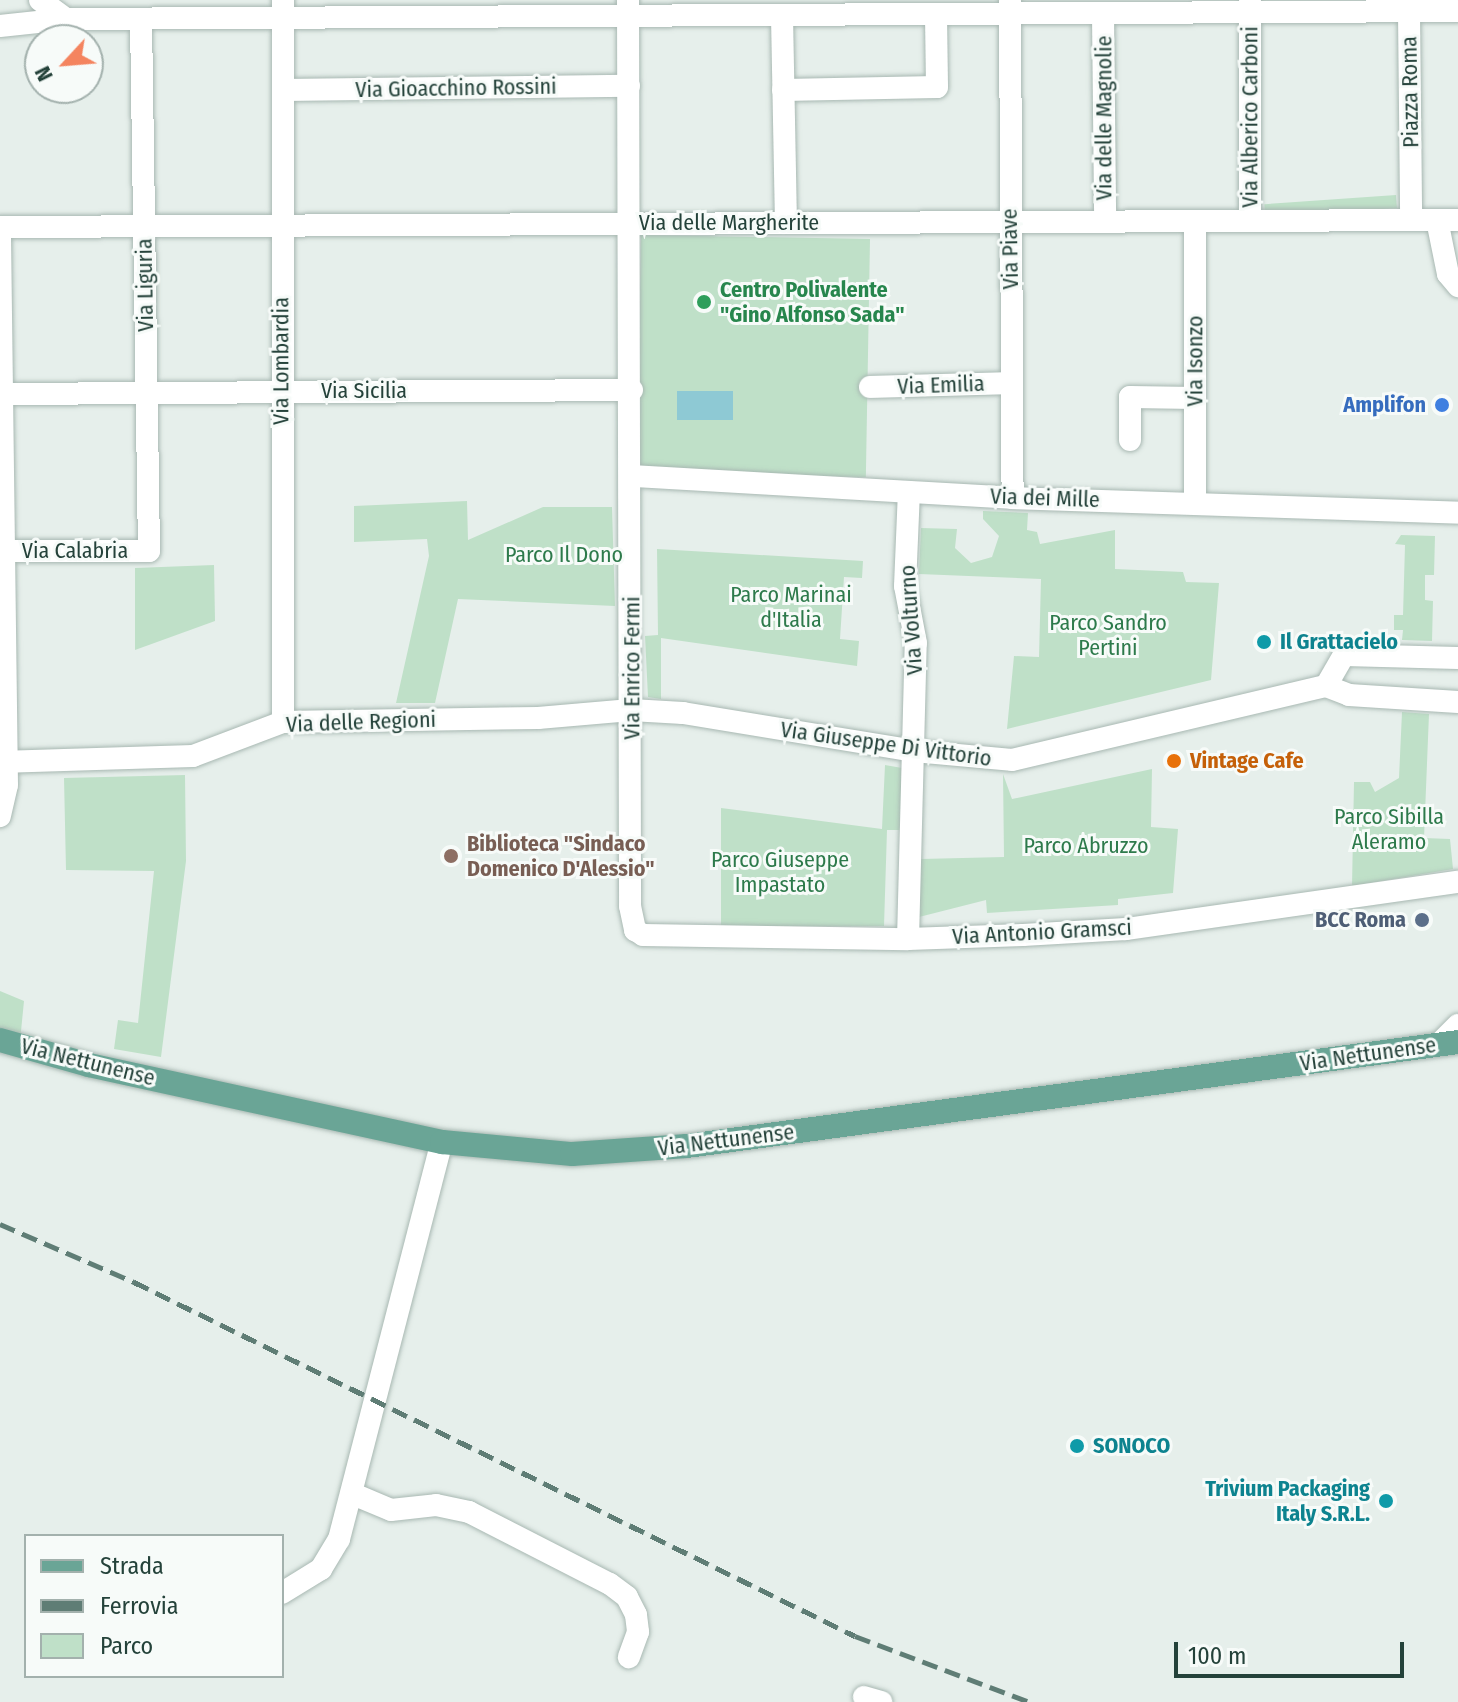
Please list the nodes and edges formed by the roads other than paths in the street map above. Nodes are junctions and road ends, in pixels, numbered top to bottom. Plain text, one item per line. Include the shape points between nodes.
1 (40, 0) edge
2 (1010, 7) edge
3 (1250, 7) edge
4 (628, 8) edge
5 (807, 8) edge
6 (283, 9) edge
7 (1458, 11) edge
8 (1409, 13) junction
9 (1103, 14) junction
10 (936, 15) junction
11 (782, 16) junction
12 (66, 19) junction
13 (141, 19) junction
14 (0, 26) edge
15 (629, 86) junction
16 (283, 90) junction
17 (783, 90) junction
18 (1250, 220) junction
19 (1411, 220) junction
20 (1447, 220) edge
21 (1105, 221) junction
22 (1195, 221) junction
23 (1010, 222) junction
24 (786, 223) junction
25 (631, 224) junction
26 (144, 225) junction
27 (281, 225) junction
28 (0, 227) edge
29 (0, 236) edge
30 (1458, 286) edge
31 (1012, 383) junction
32 (870, 387) dead end
33 (632, 390) junction
34 (147, 392) junction
35 (281, 392) junction
36 (1, 394) edge
37 (1195, 398) junction
38 (1130, 440) dead end
39 (633, 476) junction
40 (909, 492) junction
41 (1013, 498) junction
42 (1195, 502) junction
43 (1458, 513) edge
44 (2, 551) edge
45 (149, 551) joint
46 (1458, 658) edge
47 (1326, 686) junction
48 (1458, 702) edge
49 (631, 710) junction
50 (283, 722) junction
51 (914, 751) junction
52 (4, 762) edge
53 (0, 816) edge
54 (1458, 882) edge
55 (630, 920) joint
56 (908, 939) junction
57 (1458, 1025) edge
58 (0, 1040) edge
59 (1449, 1043) edge
60 (442, 1142) junction
61 (353, 1494) junction
62 (284, 1592) edge
63 (629, 1657) dead end

1 - 12 street
2 - 9 street
2 - 10 street
2 - 23 street, Via Piave
3 - 8 street
3 - 9 street
3 - 18 street, Via Alberico Carboni
4 - 6 street
4 - 11 street
4 - 15 street, Via Enrico Fermi
5 - 10 street
5 - 11 street
6 - 13 street
6 - 16 street, Via Lombardia
7 - 8 street, Piazza Roma
8 - 19 street, Piazza Roma
9 - 21 street, Via delle Magnolie
10 - 17 street via 937,87
11 - 17 street
12 - 13 street
12 - 14 street
13 - 26 street, Via Liguria
15 - 16 street, Via Gioacchino Rossini
15 - 25 street, Via Enrico Fermi
16 - 27 street, Via Lombardia
17 - 24 street
18 - 19 street, Via delle Margherite
18 - 22 street, Via delle Margherite
19 - 20 street, Via delle Margherite
20 - 30 street via 1448,274
21 - 22 street, Via delle Margherite
21 - 23 street, Via delle Margherite
22 - 37 street, Via Isonzo
23 - 24 street, Via delle Margherite
23 - 31 street, Via Piave
24 - 25 street, Via delle Margherite
25 - 27 street, Via delle Margherite
25 - 33 street, Via Enrico Fermi
26 - 27 street, Via delle Margherite
26 - 28 street, Via delle Margherite
26 - 34 street, Via Liguria
27 - 35 street, Via Lombardia
29 - 36 street
31 - 32 street, Via Emilia
31 - 41 street, Via Piave
33 - 35 street, Via Sicilia
33 - 39 street, Via Enrico Fermi
34 - 35 street, Via Sicilia
34 - 36 street, Via Sicilia
34 - 45 street, Via Liguria
35 - 50 street, Via Lombardia
36 - 44 street
37 - 38 street via 1130,397
37 - 42 street, Via Isonzo
39 - 40 street, Via dei Mille
39 - 49 street, Via Enrico Fermi
40 - 41 street, Via dei Mille
40 - 51 street, Via Volturno via 905,586 916,643
41 - 42 street, Via dei Mille
42 - 43 street, Via dei Mille
44 - 45 street, Via Calabria
44 - 52 street
46 - 47 street via 1344,655
47 - 48 street, Via Giuseppe Di Vittorio via 1349,695
47 - 51 street, Via Giuseppe Di Vittorio via 1028,758
49 - 50 street, Via delle Regioni via 538,718
49 - 51 street, Via Giuseppe Di Vittorio via 683,713
49 - 55 street, Via Enrico Fermi
50 - 52 street, Via delle Regioni via 193,756
51 - 56 street, Via Volturno
52 - 53 street
54 - 56 street, Via Antonio Gramsci via 1126,929
55 - 56 street, Via Antonio Gramsci via 643,935
57 - 59 street
58 - 60 main road, Via Nettunense via 89,1065
59 - 60 main road, Via Nettunense via 673,1148 545,1153
60 - 61 street
61 - 62 street via 329,1560 309,1581
61 - 63 street via 386,1509 436,1505 462,1510 610,1584 627,1597 636,1615 638,1632

